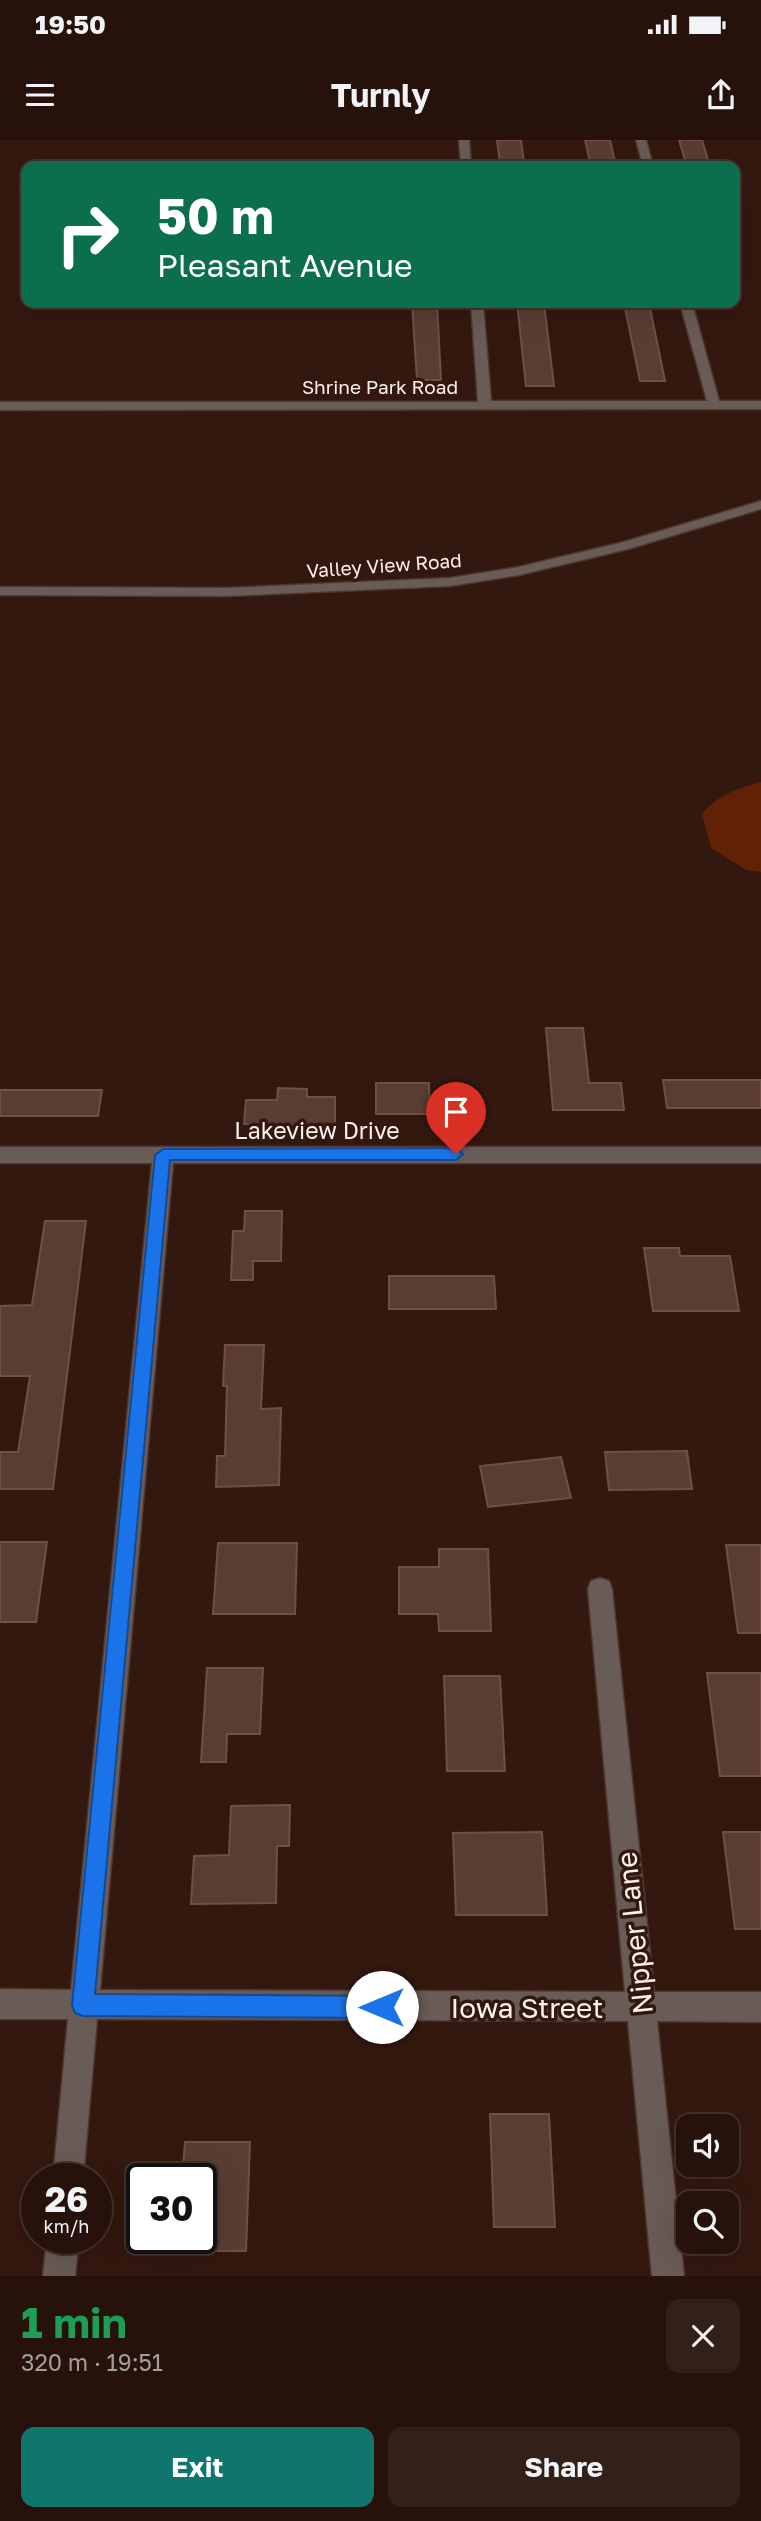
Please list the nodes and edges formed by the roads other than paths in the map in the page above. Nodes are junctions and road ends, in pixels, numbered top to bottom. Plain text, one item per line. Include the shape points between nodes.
1 (464, 140) edge
2 (640, 140) edge
3 (466, 161) edge
4 (646, 161) edge
5 (477, 308) edge
6 (687, 308) edge
7 (485, 405) junction
8 (714, 405) junction
9 (761, 405) edge
10 (0, 406) edge
11 (761, 505) edge
12 (0, 591) edge
13 (0, 1155) edge
14 (163, 1155) junction
15 (761, 1155) edge
16 (600, 1589) dead end
17 (0, 2004) edge
18 (83, 2005) junction
19 (641, 2007) junction
20 (761, 2007) edge
21 (69, 2163) edge
22 (61, 2254) edge
23 (59, 2276) edge
24 (668, 2276) edge

1 - 3 street
2 - 4 street
5 - 7 street
6 - 8 street
7 - 8 street, Shrine Park Road
7 - 10 street, Shrine Park Road
8 - 9 street, Shrine Park Road
11 - 12 street, Valley View Road via 628,545 450,582 226,592
13 - 14 street, Lakeview Drive
14 - 15 street, Lakeview Drive
14 - 18 street
16 - 19 street, Nipper Lane
17 - 18 street, Iowa Street
18 - 19 street, Iowa Street
18 - 21 street
19 - 20 street, Iowa Street
19 - 24 street, Nipper Lane
22 - 23 street

